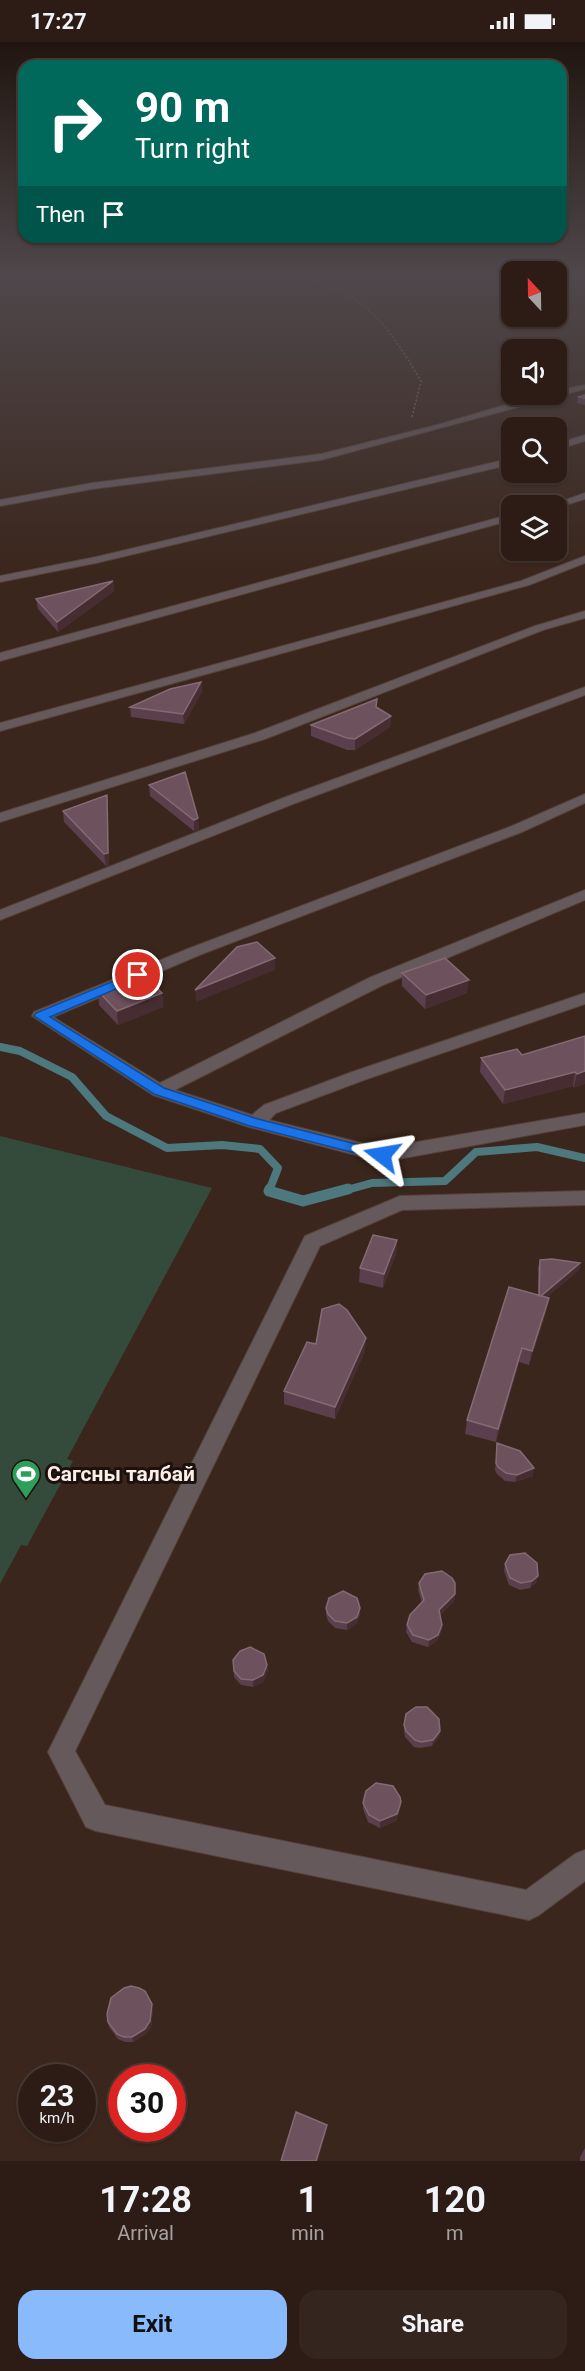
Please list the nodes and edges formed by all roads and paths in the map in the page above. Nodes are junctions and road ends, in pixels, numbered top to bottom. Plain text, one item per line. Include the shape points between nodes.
1 (419, 376) edge
2 (585, 387) edge
3 (567, 391) edge
4 (517, 405) edge
5 (408, 433) junction
6 (585, 438) edge
7 (567, 444) edge
8 (501, 464) edge
9 (585, 496) edge
10 (0, 502) edge
11 (567, 502) edge
12 (501, 520) edge
13 (585, 559) edge
14 (0, 579) edge
15 (585, 614) edge
16 (0, 657) edge
17 (585, 691) edge
18 (0, 727) edge
19 (585, 798) edge
20 (0, 818) edge
21 (585, 895) edge
22 (0, 915) edge
23 (585, 998) edge
24 (159, 1091) junction
25 (585, 1119) edge
26 (255, 1123) junction
27 (585, 1198) edge
28 (585, 1864) edge

1 - 5 path via 422,381
2 - 3 street
4 - 5 street
5 - 10 street via 321,457 92,486
6 - 7 street
8 - 14 street
9 - 11 street
12 - 16 street
13 - 18 street via 525,583
15 - 20 street via 539,628 260,736
17 - 22 street via 288,801
19 - 24 street via 506,833 196,951 40,1016
21 - 24 street via 377,981
23 - 26 street via 270,1109
24 - 26 street
25 - 26 street via 382,1155
27 - 28 street via 400,1203 312,1241 61,1752 96,1817 529,1905

